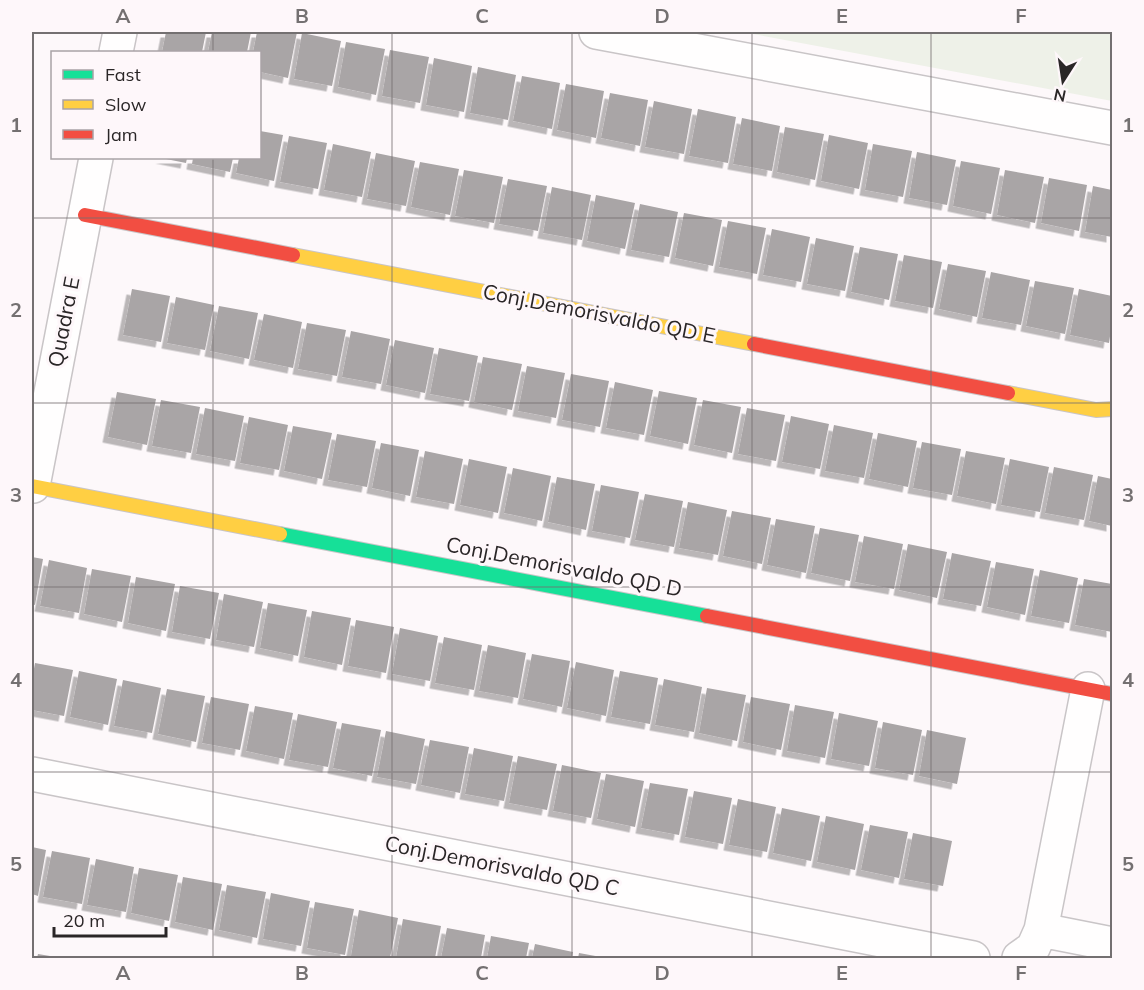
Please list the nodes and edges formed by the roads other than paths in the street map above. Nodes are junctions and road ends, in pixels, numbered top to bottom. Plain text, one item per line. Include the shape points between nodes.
1 (120, 32) edge
2 (596, 32) edge
3 (116, 51) edge
4 (1113, 128) edge
5 (96, 159) edge
6 (85, 215) junction
7 (1113, 409) edge
8 (32, 486) edge
9 (1100, 691) edge
10 (32, 774) edge
11 (1041, 930) junction
12 (1113, 944) edge
13 (973, 958) edge
14 (1019, 958) edge

1 - 3 street
2 - 4 street
5 - 6 street, Quadra E
6 - 7 street, Conj.Demorisvaldo QD E via 1096,410
6 - 8 street, Quadra E
8 - 9 street, Conj.Demorisvaldo QD D
9 - 11 street
10 - 13 street, Conj.Demorisvaldo QD C
11 - 12 street
11 - 14 street via 1033,948

